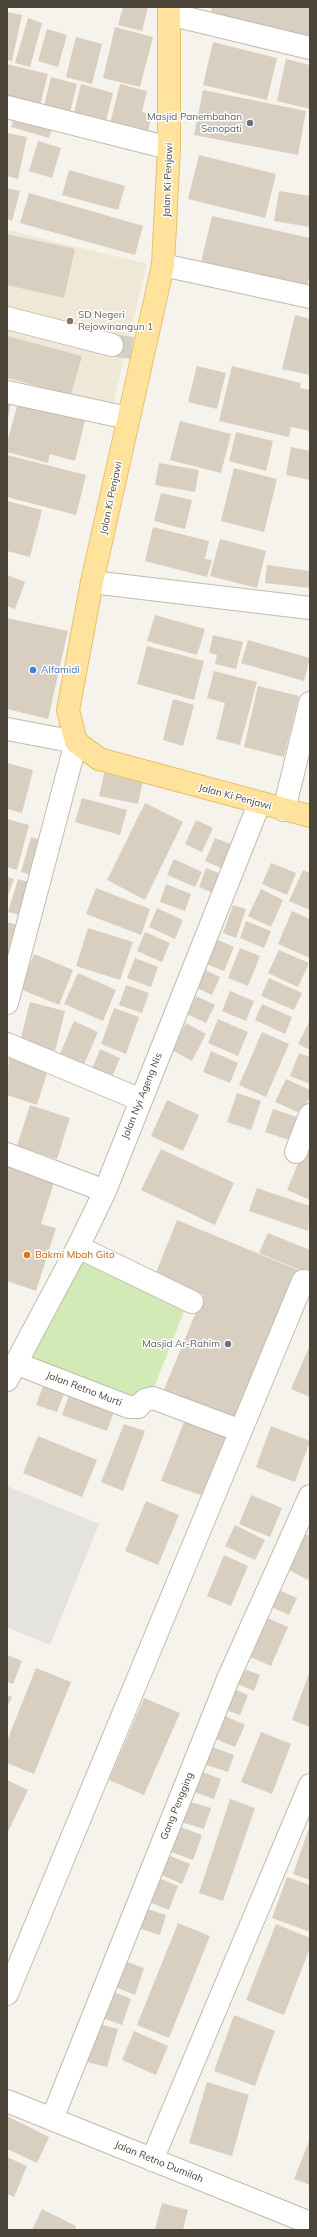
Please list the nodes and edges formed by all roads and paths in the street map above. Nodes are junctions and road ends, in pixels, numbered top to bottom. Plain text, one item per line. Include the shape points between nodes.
1 (169, 11) edge
2 (310, 48) edge
3 (7, 107) edge
4 (169, 148) junction
5 (163, 265) junction
6 (310, 297) edge
7 (7, 318) edge
8 (129, 347) junction
9 (7, 392) edge
10 (128, 418) junction
11 (92, 582) junction
12 (310, 608) edge
13 (310, 703) edge
14 (7, 728) edge
15 (76, 742) junction
16 (259, 804) junction
17 (284, 810) junction
18 (310, 816) edge
19 (7, 1003) edge
20 (7, 1044) edge
21 (141, 1100) junction
22 (310, 1115) edge
23 (296, 1152) dead end
24 (7, 1154) edge
25 (105, 1191) junction
26 (78, 1247) junction
27 (310, 1282) edge
28 (192, 1302) dead end
29 (13, 1359) edge
30 (241, 1431) junction
31 (310, 1496) edge
32 (310, 1785) edge
33 (7, 1994) edge
34 (7, 2101) edge
35 (52, 2119) junction
36 (152, 2160) junction
37 (310, 2223) edge

1 - 2 street
1 - 4 main road, Jalan Ki Penjawi
3 - 4 street
4 - 5 main road, Jalan Ki Penjawi
5 - 6 street
5 - 8 main road, Jalan Ki Penjawi
7 - 8 street
8 - 10 main road, Jalan Ki Penjawi
9 - 10 street
10 - 11 main road, Jalan Ki Penjawi
11 - 12 street
11 - 15 main road, Jalan Ki Penjawi via 68,710
13 - 17 street
14 - 15 street
15 - 16 main road, Jalan Ki Penjawi via 99,759
15 - 19 street
16 - 17 main road, Jalan Ki Penjawi
16 - 21 street, Jalan Nyi Ageng Nis
17 - 18 main road, Jalan Ki Penjawi
20 - 21 street
21 - 25 street, Jalan Nyi Ageng Nis
22 - 23 street
24 - 25 street
25 - 26 street, Jalan Nyi Ageng Nis
26 - 28 street
26 - 29 street, Jalan Nyi Ageng Nis
27 - 30 street via 303,1281
29 - 30 street, Jalan Retno Murti via 129,1407 138,1406 144,1400 153,1398
30 - 33 street
31 - 35 street, Gang Pengging via 228,1679
32 - 36 street
34 - 35 street, Jalan Retno Dumilah
35 - 36 street, Jalan Retno Dumilah
36 - 37 street, Jalan Retno Dumilah

